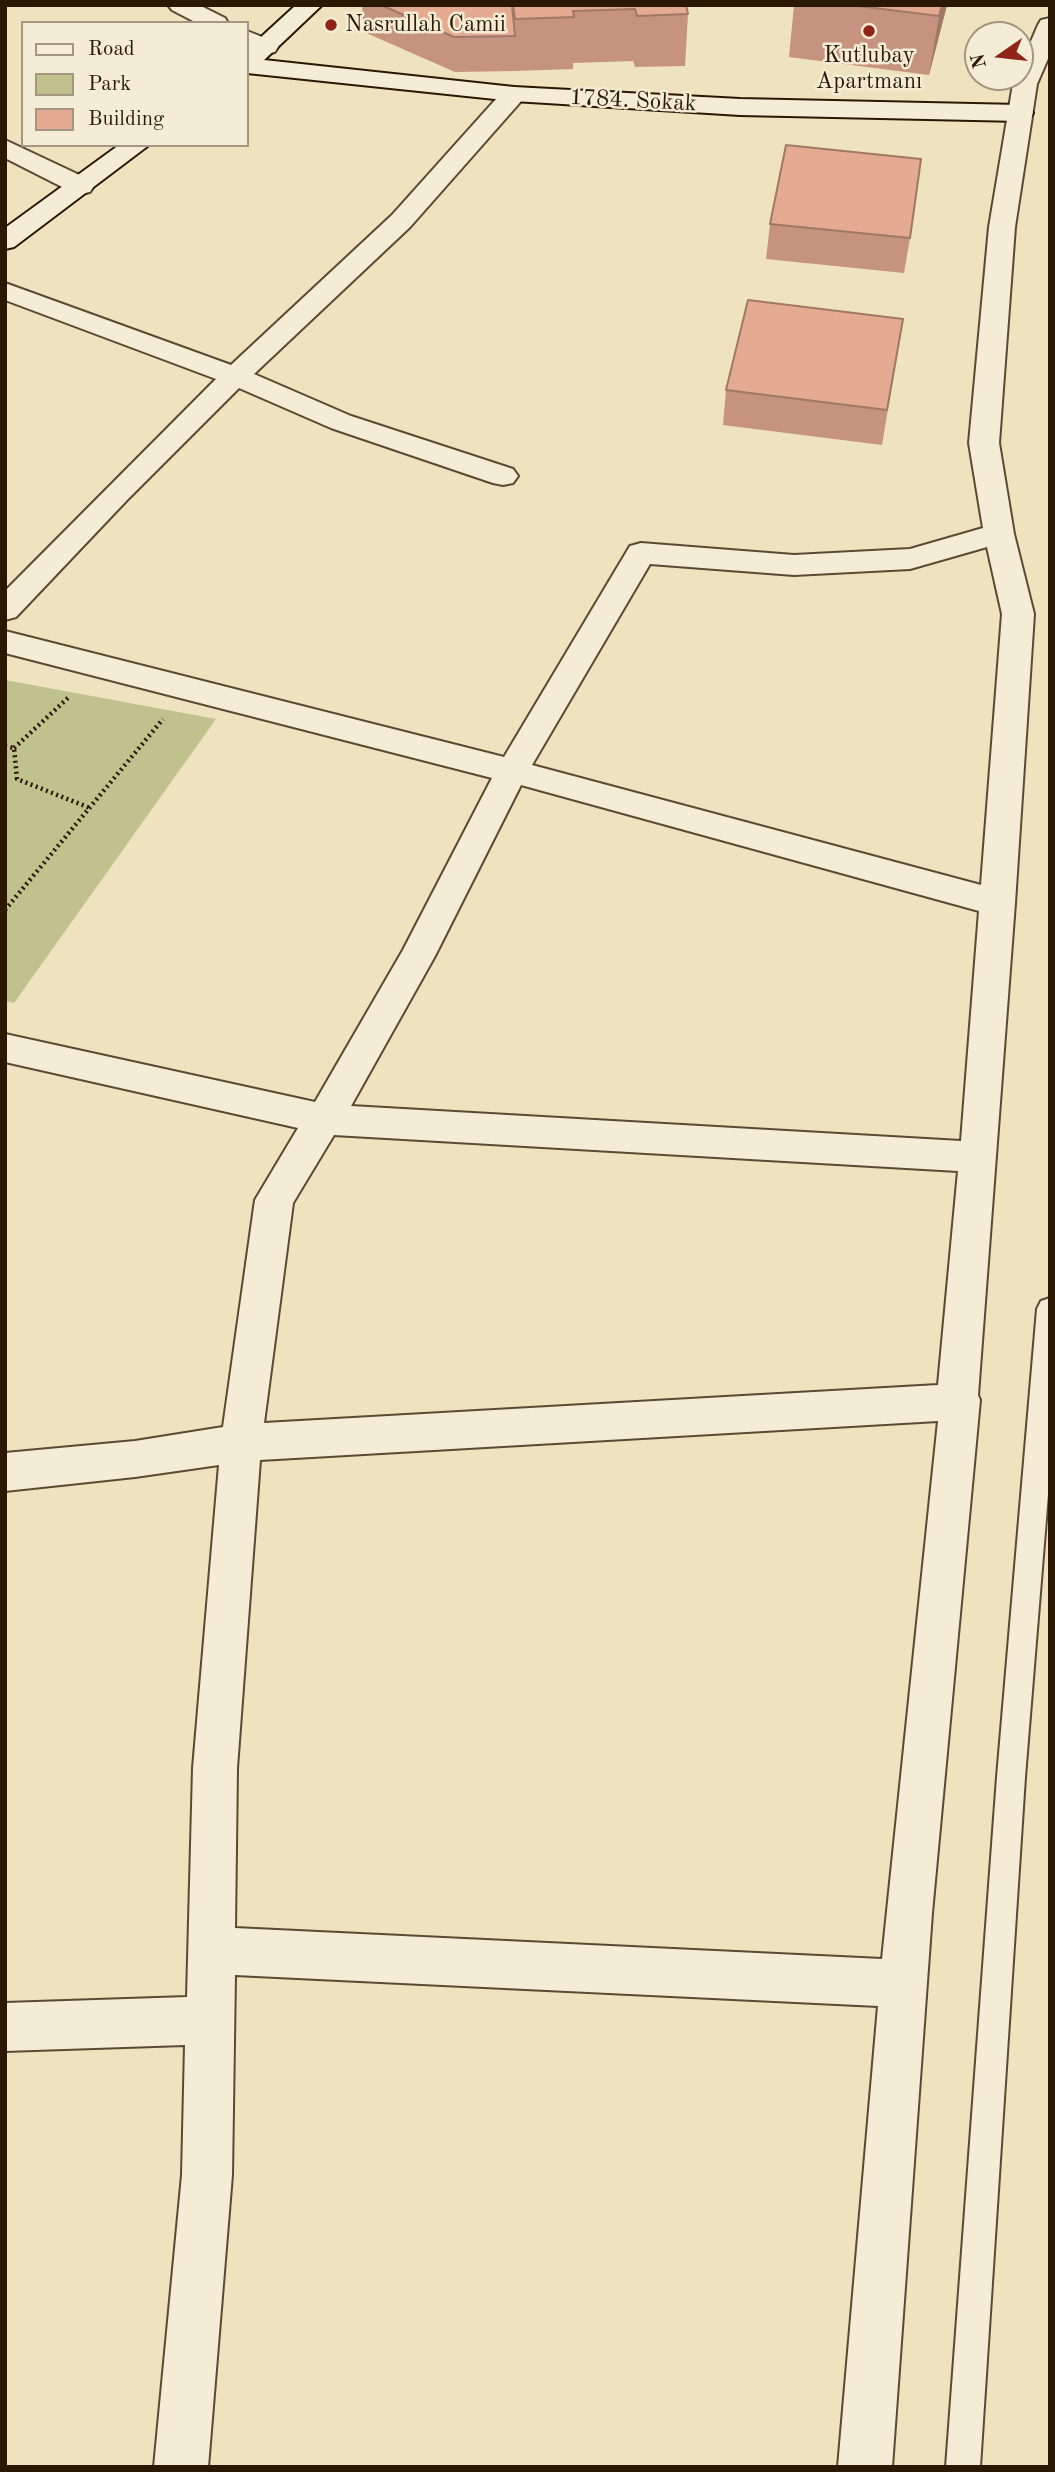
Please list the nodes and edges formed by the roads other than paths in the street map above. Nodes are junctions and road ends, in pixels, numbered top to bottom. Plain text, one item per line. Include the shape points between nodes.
1 (180, 5) edge
2 (310, 5) edge
3 (212, 21) edge
4 (1050, 25) edge
5 (256, 43) edge
6 (248, 63) edge
7 (248, 65) edge
8 (514, 93) junction
9 (1020, 113) junction
10 (133, 147) edge
11 (5, 148) edge
12 (81, 186) junction
13 (5, 241) edge
14 (5, 291) edge
15 (235, 376) junction
16 (503, 476) dead end
17 (999, 534) junction
18 (5, 610) edge
19 (5, 642) edge
20 (512, 771) junction
21 (998, 903) junction
22 (5, 1048) edge
23 (324, 1119) junction
24 (978, 1157) junction
25 (1050, 1309) edge
26 (957, 1402) junction
27 (241, 1443) junction
28 (5, 1472) edge
29 (212, 1950) junction
30 (904, 1984) junction
31 (210, 2020) junction
32 (5, 2028) edge
33 (181, 2467) edge
34 (865, 2467) edge
35 (963, 2467) edge

1 - 3 street
2 - 5 street
4 - 9 street via 1025,84
5 - 6 street
7 - 8 street, 1784. Sokak
8 - 9 street, 1784. Sokak via 740,107
8 - 15 street via 401,221
9 - 17 street via 1002,227 984,443
10 - 12 street
11 - 12 street
12 - 13 street
14 - 15 street
15 - 16 street via 341,422
15 - 18 street
17 - 20 street via 897,560 794,565 641,553
17 - 21 street via 1018,614
19 - 20 street
20 - 21 street
20 - 23 street via 417,956
21 - 24 street
22 - 23 street
23 - 24 street
23 - 27 street via 274,1200
24 - 26 street
25 - 35 lane via 1010,1791
26 - 27 street
26 - 30 street via 960,1400
27 - 28 street
27 - 29 street via 215,1768
29 - 30 street
29 - 31 street
30 - 34 street
31 - 32 street
31 - 33 street via 207,2175

